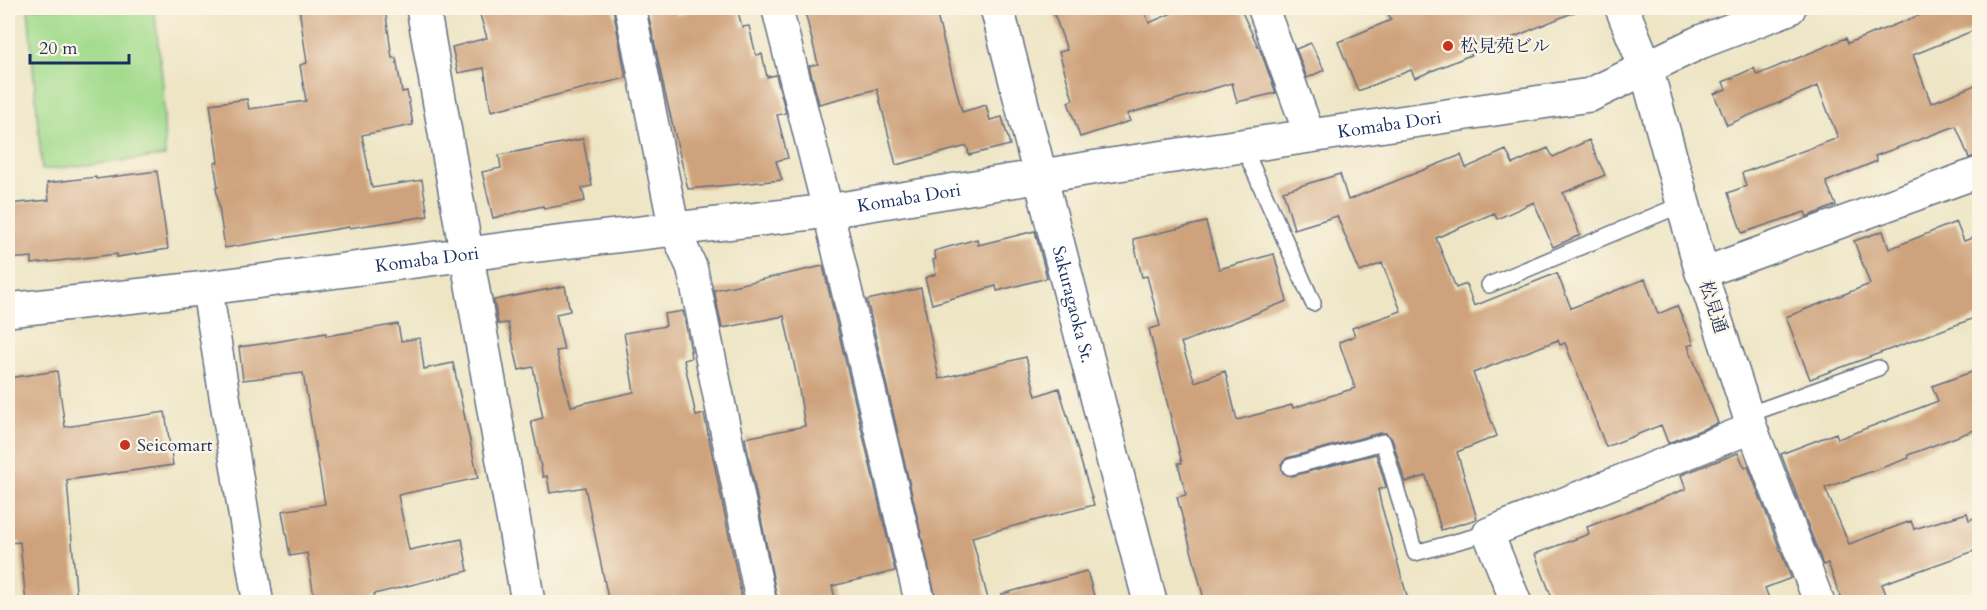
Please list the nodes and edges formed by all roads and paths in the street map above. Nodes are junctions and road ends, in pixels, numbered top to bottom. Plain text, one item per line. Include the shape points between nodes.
1 (423, 8) edge
2 (630, 8) edge
3 (777, 8) edge
4 (997, 8) edge
5 (1263, 8) edge
6 (1622, 8) edge
7 (1789, 8) edge
8 (1646, 68) junction
9 (1310, 136) junction
10 (1243, 146) junction
11 (1980, 172) edge
12 (1040, 177) junction
13 (1683, 204) junction
14 (828, 211) junction
15 (674, 228) junction
16 (467, 254) junction
17 (1702, 273) junction
18 (1489, 285) dead end
19 (207, 288) junction
20 (1313, 303) dead end
21 (8, 310) edge
22 (1878, 368) dead end
23 (1750, 422) junction
24 (1290, 467) dead end
25 (1488, 533) junction
26 (258, 603) edge
27 (528, 603) edge
28 (761, 603) edge
29 (920, 603) edge
30 (1150, 603) edge
31 (1516, 603) edge
32 (1819, 603) edge

1 - 16 street
2 - 15 street
3 - 14 street
4 - 12 street, Sakuragaoka St.
5 - 9 street
6 - 8 street, 松見通
7 - 8 street, Komaba Dori via 1700,42
8 - 9 street, Komaba Dori via 1590,95
8 - 13 street, 松見通
9 - 10 street, Komaba Dori
10 - 12 street, Komaba Dori
10 - 20 lane
11 - 17 street
12 - 14 street, Komaba Dori
12 - 30 street, Sakuragaoka St.
13 - 17 street, 松見通
13 - 18 lane
14 - 15 street, Komaba Dori
14 - 29 street
15 - 16 street, Komaba Dori
15 - 28 street via 692,268
16 - 19 street, Komaba Dori
16 - 27 street
17 - 23 street, 松見通
19 - 21 street, Komaba Dori
19 - 26 street
22 - 23 lane
23 - 25 street
23 - 32 street, 松見通
24 - 25 lane via 1383,442 1415,553
25 - 31 street

